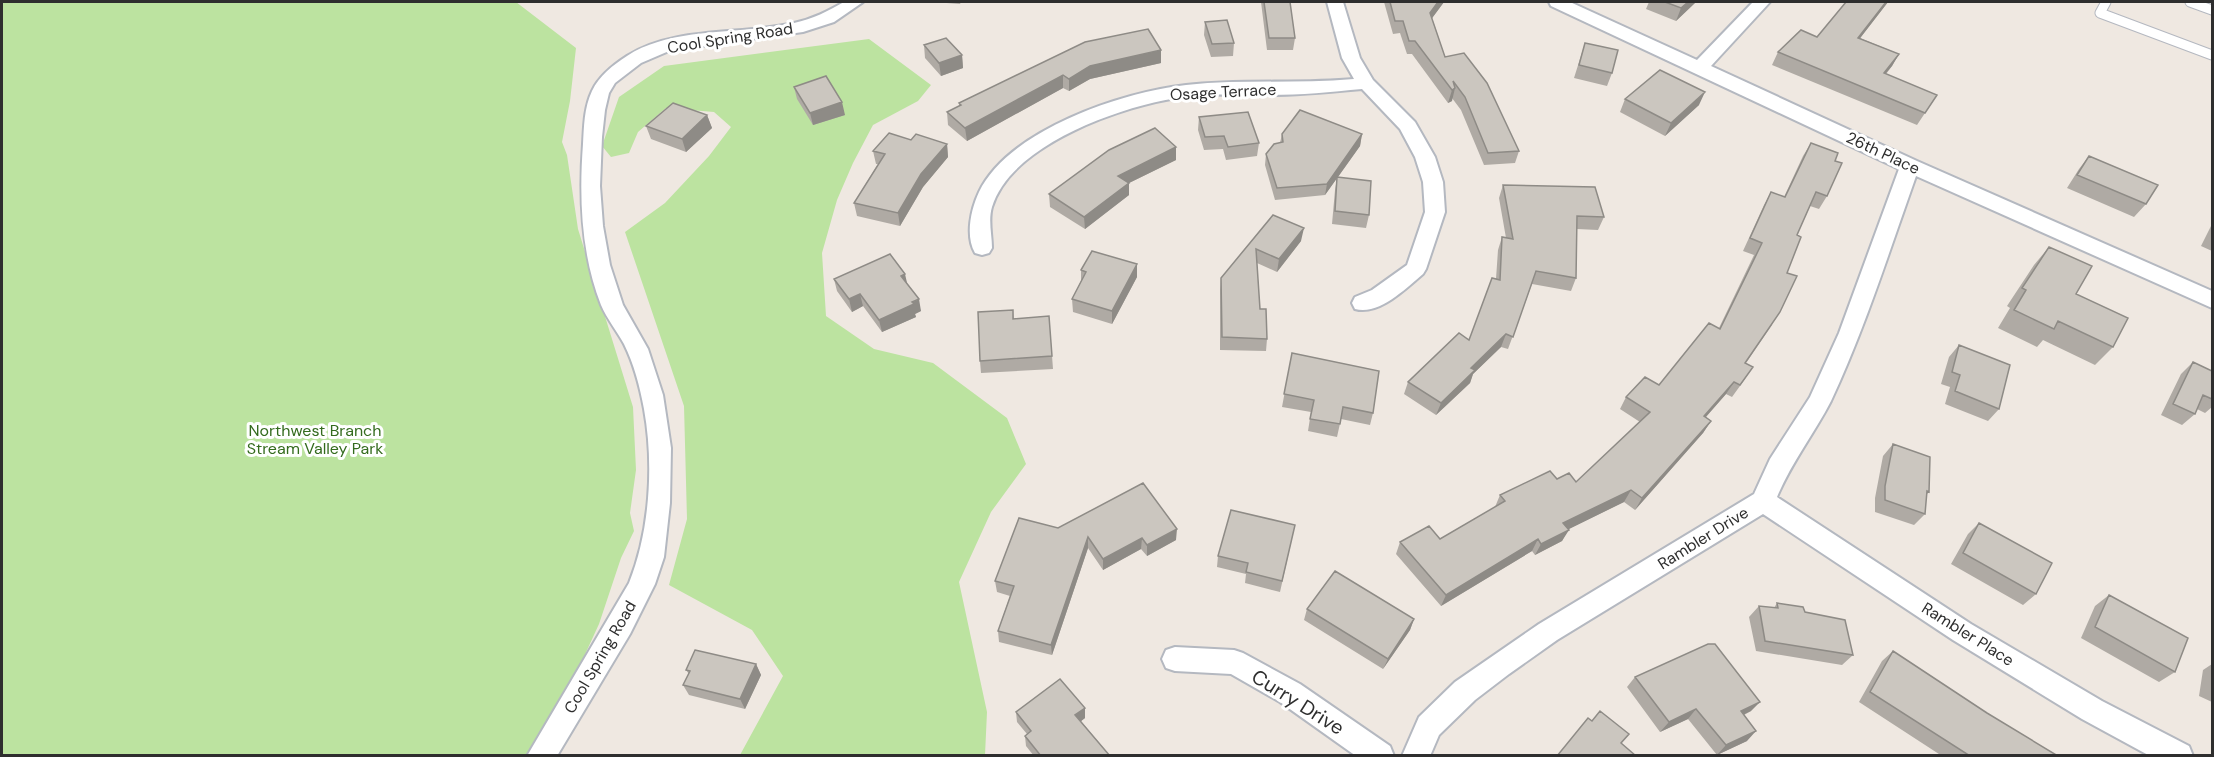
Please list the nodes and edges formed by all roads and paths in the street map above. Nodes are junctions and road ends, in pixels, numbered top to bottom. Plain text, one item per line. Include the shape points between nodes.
1 (855, 2) edge
2 (1335, 2) edge
3 (1557, 2) edge
4 (1762, 2) edge
5 (2106, 2) edge
6 (2190, 2) edge
7 (2212, 10) edge
8 (2212, 55) edge
9 (1699, 68) junction
10 (1365, 83) junction
11 (1910, 166) junction
12 (982, 248) dead end
13 (2212, 300) edge
14 (1363, 303) dead end
15 (1763, 501) junction
16 (1175, 659) dead end
17 (542, 756) edge
18 (1380, 756) edge
19 (1416, 756) edge
20 (2179, 756) edge

1 - 17 street, Cool Spring Road via 802,26 650,52 619,69 598,99 589,178 591,228 613,307 635,346 652,393 660,434 658,502 651,559 627,616
2 - 10 street via 1343,37
3 - 9 street, 26th Place
4 - 9 street
5 - 8 lane via 2100,13
6 - 7 lane
9 - 11 street, 26th Place
10 - 12 street, Osage Terrace via 1324,88 1186,91 1090,116 1028,150 998,178 982,207
10 - 14 street via 1408,126 1417,141 1433,182 1435,212 1416,269 1389,291
11 - 13 street, 26th Place
11 - 15 street, Rambler Drive via 1850,333 1819,401 1778,466
15 - 19 street, Rambler Drive via 1500,665 1465,691 1429,726
15 - 20 street, Rambler Place via 1962,632 2092,710
16 - 18 street, Curry Drive via 1234,662 1290,693

